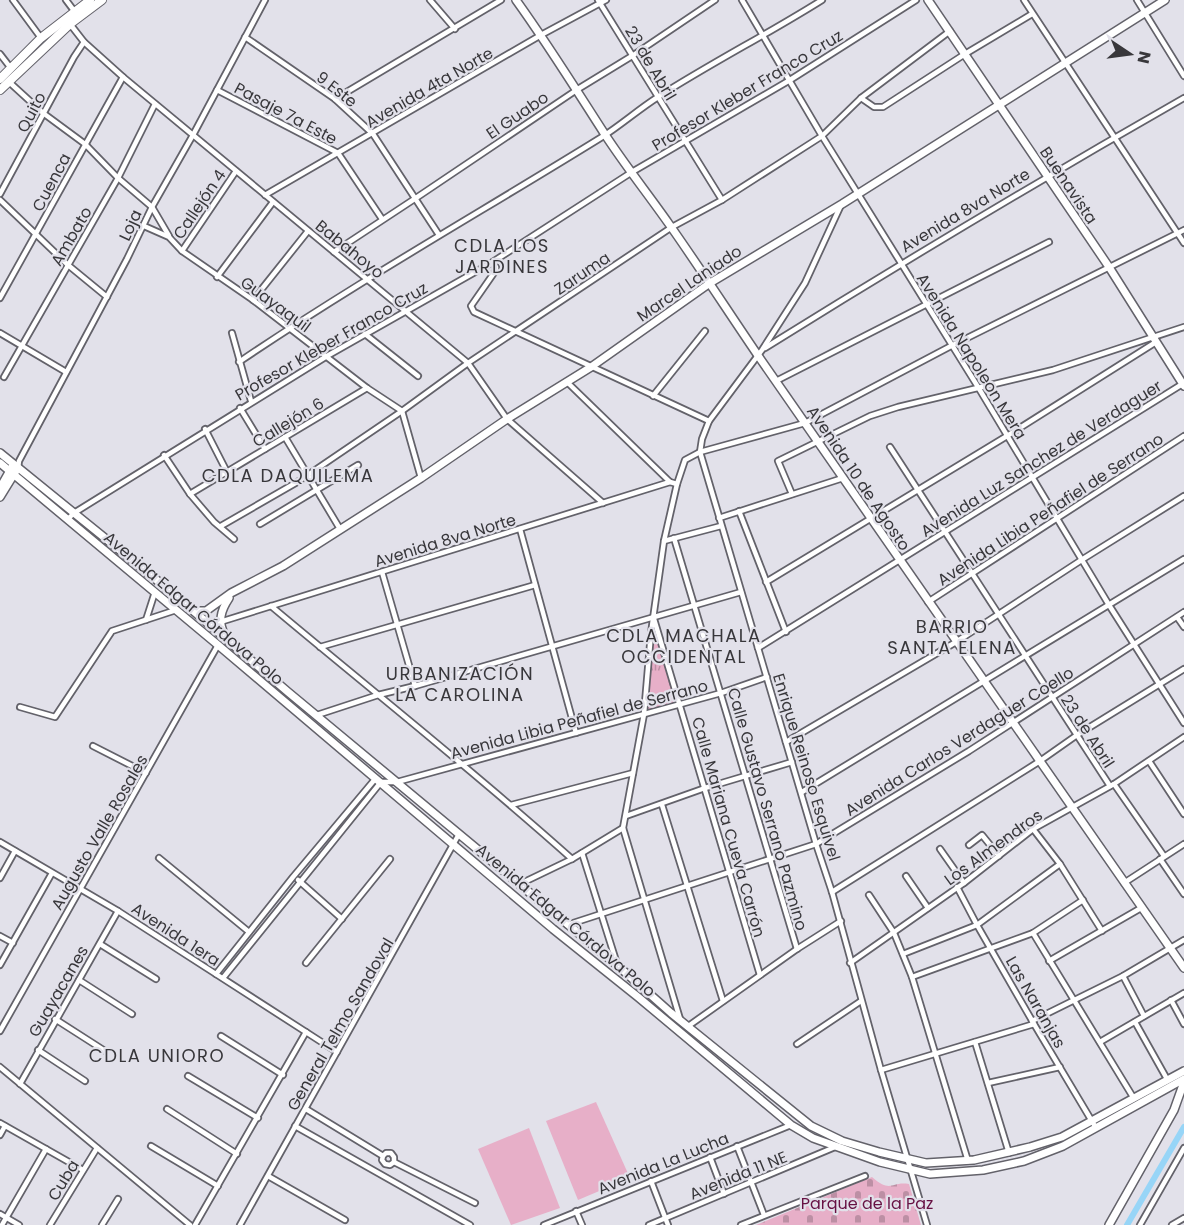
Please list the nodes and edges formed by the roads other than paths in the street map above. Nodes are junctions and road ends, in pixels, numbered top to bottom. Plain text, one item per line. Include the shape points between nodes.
1 (13, 0) edge
2 (66, 0) edge
3 (90, 0) edge
4 (102, 0) edge
5 (265, 0) edge
6 (430, 0) edge
7 (501, 0) edge
8 (516, 0) edge
9 (606, 0) edge
10 (715, 0) edge
11 (742, 0) edge
12 (822, 0) edge
13 (916, 0) edge
14 (928, 0) edge
15 (1024, 0) edge
16 (1137, 0) edge
17 (1165, 0) edge
18 (599, 2) edge
19 (75, 12) junction
20 (1145, 12) junction
21 (1032, 14) junction
22 (70, 24) junction
23 (455, 29) junction
24 (950, 31) junction
25 (541, 35) junction
26 (245, 37) junction
27 (763, 37) junction
28 (41, 38) junction
29 (84, 42) junction
30 (0, 54) edge
31 (965, 54) junction
32 (632, 56) junction
33 (1065, 63) junction
34 (10, 67) junction
35 (1184, 76) edge
36 (123, 77) junction
37 (4, 80) edge
38 (790, 80) junction
39 (578, 89) junction
40 (0, 90) edge
41 (217, 90) junction
42 (657, 98) junction
43 (861, 98) junction
44 (1184, 98) edge
45 (335, 99) junction
46 (155, 104) junction
47 (999, 104) junction
48 (43, 113) junction
49 (373, 134) junction
50 (193, 135) junction
51 (605, 135) junction
52 (822, 136) junction
53 (1113, 138) junction
54 (685, 142) junction
55 (85, 144) junction
56 (338, 153) junction
57 (236, 171) junction
58 (632, 172) junction
59 (1046, 176) junction
60 (118, 178) junction
61 (857, 193) junction
62 (0, 194) edge
63 (265, 195) junction
64 (417, 198) junction
65 (0, 200) edge
66 (722, 200) junction
67 (273, 202) junction
68 (842, 204) junction
69 (152, 207) junction
70 (382, 219) junction
71 (144, 226) junction
72 (672, 228) junction
73 (1184, 230) edge
74 (308, 231) junction
75 (1177, 233) junction
76 (36, 235) junction
77 (439, 235) junction
78 (169, 237) junction
79 (1049, 242) dead end
80 (1184, 243) edge
81 (182, 251) junction
82 (334, 252) junction
83 (491, 263) junction
84 (900, 263) junction
85 (68, 265) junction
86 (1108, 267) junction
87 (217, 277) junction
88 (368, 279) junction
89 (710, 283) junction
90 (107, 297) junction
91 (0, 298) edge
92 (253, 300) junction
93 (926, 305) junction
94 (406, 311) junction
95 (1184, 327) edge
96 (290, 328) junction
97 (516, 332) junction
98 (705, 332) dead end
99 (0, 333) edge
100 (232, 333) dead end
101 (364, 334) junction
102 (1155, 340) junction
103 (23, 346) junction
104 (951, 346) junction
105 (760, 352) junction
106 (327, 356) junction
107 (239, 362) junction
108 (468, 363) junction
109 (591, 367) junction
110 (66, 372) junction
111 (418, 376) dead end
112 (4, 377) dead end
113 (776, 381) junction
114 (567, 382) junction
115 (1183, 384) edge
116 (978, 387) junction
117 (366, 388) junction
118 (653, 396) junction
119 (251, 401) junction
120 (240, 408) junction
121 (402, 411) junction
122 (507, 419) junction
123 (709, 421) junction
124 (805, 423) junction
125 (205, 429) junction
126 (1007, 436) junction
127 (1184, 436) edge
128 (285, 437) junction
129 (818, 441) junction
130 (890, 447) dead end
131 (265, 449) junction
132 (700, 452) junction
133 (0, 453) edge
134 (164, 455) junction
135 (0, 463) edge
136 (357, 465) dead end
137 (15, 468) junction
138 (227, 472) junction
139 (307, 475) junction
140 (421, 478) junction
141 (843, 478) junction
142 (1032, 478) junction
143 (670, 482) junction
144 (677, 484) junction
145 (0, 488) edge
146 (919, 489) junction
147 (316, 491) junction
148 (190, 494) junction
149 (792, 494) junction
150 (1184, 496) edge
151 (0, 497) edge
152 (603, 503) junction
153 (739, 511) junction
154 (74, 513) junction
155 (719, 518) junction
156 (69, 519) junction
157 (870, 519) junction
158 (1057, 519) junction
159 (260, 524) dead end
160 (221, 526) junction
161 (721, 526) junction
162 (340, 529) junction
163 (520, 530) junction
164 (946, 531) junction
165 (674, 538) junction
166 (234, 539) dead end
167 (664, 541) junction
168 (1083, 559) junction
169 (1184, 559) edge
170 (899, 561) junction
171 (382, 572) junction
172 (973, 573) junction
173 (766, 582) junction
174 (535, 585) junction
175 (155, 592) junction
176 (741, 592) junction
177 (231, 593) junction
178 (928, 602) junction
179 (1109, 605) junction
180 (271, 606) junction
181 (695, 606) junction
182 (176, 610) junction
183 (192, 610) junction
184 (1184, 612) edge
185 (999, 614) junction
186 (653, 617) junction
187 (1177, 617) junction
188 (146, 620) junction
189 (220, 622) junction
190 (397, 625) junction
191 (1184, 627) edge
192 (786, 632) junction
193 (230, 642) junction
194 (956, 642) junction
195 (218, 645) junction
196 (1134, 645) junction
197 (553, 646) junction
198 (320, 647) junction
199 (758, 648) junction
200 (1025, 654) junction
201 (1184, 669) edge
202 (766, 677) junction
203 (984, 681) junction
204 (415, 686) junction
205 (1160, 686) junction
206 (722, 693) junction
207 (378, 695) junction
208 (1052, 696) junction
209 (681, 704) junction
210 (20, 707) dead end
211 (644, 714) junction
212 (317, 715) junction
213 (1011, 722) junction
214 (1184, 723) edge
215 (576, 733) junction
216 (1077, 735) junction
217 (1184, 737) edge
218 (786, 742) junction
219 (93, 746) dead end
220 (1040, 761) junction
221 (1149, 761) junction
222 (792, 762) junction
223 (460, 765) junction
224 (146, 773) junction
225 (633, 773) junction
226 (745, 777) junction
227 (378, 780) junction
228 (397, 782) junction
229 (1112, 785) junction
230 (705, 788) junction
231 (802, 792) junction
232 (511, 805) junction
233 (662, 805) junction
234 (1073, 806) junction
235 (1184, 814) edge
236 (626, 816) junction
237 (623, 828) junction
238 (1033, 830) junction
239 (459, 834) junction
240 (0, 842) edge
241 (455, 844) junction
242 (816, 844) junction
243 (1184, 844) edge
244 (969, 845) dead end
245 (940, 849) dead end
246 (15, 851) junction
247 (582, 853) junction
248 (999, 856) junction
249 (159, 858) dead end
250 (1162, 858) junction
251 (390, 859) dead end
252 (572, 859) junction
253 (771, 860) junction
254 (1060, 864) junction
255 (730, 871) junction
256 (52, 873) junction
257 (906, 876) dead end
258 (293, 877) junction
259 (0, 879) edge
260 (300, 882) junction
261 (964, 883) junction
262 (1124, 883) junction
263 (520, 884) junction
264 (688, 887) junction
265 (957, 887) junction
266 (79, 889) junction
267 (832, 892) junction
268 (1184, 894) edge
269 (869, 895) dead end
270 (1083, 900) junction
271 (644, 901) junction
272 (928, 908) junction
273 (1141, 908) junction
274 (118, 911) junction
275 (601, 915) junction
276 (342, 919) junction
277 (841, 921) junction
278 (567, 925) junction
279 (977, 925) junction
280 (1102, 931) junction
281 (249, 932) junction
282 (894, 933) junction
283 (1034, 933) junction
284 (0, 936) edge
285 (1184, 940) edge
286 (13, 943) junction
287 (100, 944) junction
288 (991, 948) junction
289 (797, 949) junction
290 (1171, 949) junction
291 (903, 954) junction
292 (1049, 961) junction
293 (306, 963) dead end
294 (850, 963) junction
295 (0, 966) edge
296 (618, 966) junction
297 (1184, 968) edge
298 (216, 974) junction
299 (760, 975) junction
300 (1123, 976) junction
301 (912, 977) junction
302 (223, 978) junction
303 (156, 979) dead end
304 (79, 980) junction
305 (1184, 993) edge
306 (1074, 1000) junction
307 (1171, 1000) junction
308 (723, 1001) junction
309 (861, 1001) junction
310 (132, 1014) dead end
311 (1144, 1016) junction
312 (55, 1019) junction
313 (1135, 1022) junction
314 (1033, 1023) junction
315 (684, 1024) junction
316 (1184, 1024) edge
317 (0, 1031) edge
318 (306, 1032) junction
319 (221, 1036) dead end
320 (975, 1042) junction
321 (1100, 1042) junction
322 (797, 1044) dead end
323 (38, 1050) junction
324 (105, 1051) dead end
325 (337, 1052) junction
326 (935, 1052) junction
327 (1060, 1066) junction
328 (0, 1067) edge
329 (880, 1070) junction
330 (1184, 1071) edge
331 (283, 1075) junction
332 (188, 1076) dead end
333 (1167, 1079) junction
334 (85, 1081) dead end
335 (1184, 1081) edge
336 (988, 1083) junction
337 (20, 1084) junction
338 (1133, 1097) junction
339 (167, 1109) dead end
340 (306, 1109) junction
341 (258, 1118) junction
342 (1092, 1120) junction
343 (3, 1125) edge
344 (791, 1125) junction
345 (295, 1126) junction
346 (1096, 1128) junction
347 (0, 1135) edge
348 (151, 1146) dead end
349 (737, 1146) junction
350 (835, 1147) junction
351 (98, 1148) junction
352 (1184, 1148) edge
353 (46, 1149) junction
354 (1009, 1153) junction
355 (237, 1154) junction
356 (383, 1155) junction
357 (710, 1157) junction
358 (907, 1159) junction
359 (968, 1161) junction
360 (394, 1162) junction
361 (912, 1169) junction
362 (83, 1170) junction
363 (268, 1176) junction
364 (865, 1176) dead end
365 (651, 1181) junction
366 (752, 1183) junction
367 (218, 1186) junction
368 (724, 1194) junction
369 (118, 1199) dead end
370 (475, 1203) dead end
371 (576, 1211) junction
372 (0, 1214) edge
373 (764, 1215) junction
374 (6, 1217) junction
375 (1184, 1218) edge
376 (665, 1219) junction
377 (345, 1220) dead end
378 (243, 1224) edge
379 (1175, 1224) edge
380 (2, 1225) edge
381 (19, 1225) edge
382 (50, 1225) edge
383 (102, 1225) edge
384 (190, 1225) edge
385 (195, 1225) edge
386 (470, 1225) edge
387 (544, 1225) edge
388 (582, 1225) edge
389 (649, 1225) edge
390 (668, 1225) edge
391 (741, 1225) edge
392 (927, 1225) edge
393 (1109, 1225) edge
394 (1140, 1225) edge

1 - 28 street
2 - 19 street
3 - 19 main road
4 - 22 main road
5 - 26 street, Loja
6 - 23 street
7 - 23 street
8 - 25 street, Avenida 10 de Agosto
9 - 18 street, Avenida 4ta Norte
10 - 32 street, El Guabo
11 - 27 street, Avenida Napoleon Mera
12 - 27 street
13 - 38 street, Profesor Kleber Franco Cruz
14 - 24 street, Buenavista
15 - 21 street
16 - 20 street
17 - 20 street, Marcel Laniado
18 - 25 street, Avenida 4ta Norte
18 - 32 street, 23 de Abril
19 - 28 main road
20 - 33 street, Marcel Laniado
20 - 35 street
21 - 31 street
21 - 33 street
22 - 29 street, Babahoyo
22 - 37 main road
23 - 45 street
24 - 31 street, Buenavista
24 - 43 street, Zaruma
25 - 39 street, Avenida 10 de Agosto
25 - 49 street, Avenida 4ta Norte
26 - 41 street, Loja
26 - 45 street, 9 Este
27 - 38 street, Avenida Napoleon Mera
27 - 42 street
28 - 34 main road
29 - 36 street, Babahoyo
29 - 48 street, Quito
30 - 34 street
31 - 43 street via 883,107
31 - 47 street, Buenavista
32 - 39 street, El Guabo
32 - 42 street, 23 de Abril
33 - 47 street, Marcel Laniado
33 - 53 street
34 - 37 main road
36 - 46 street, Babahoyo
36 - 55 street, Cuenca
37 - 40 main road
37 - 48 street, Guayaquil
38 - 52 street, Avenida Napoleon Mera
38 - 54 street, Profesor Kleber Franco Cruz
39 - 51 street, Avenida 10 de Agosto
39 - 64 street, El Guabo
41 - 50 street, Loja
41 - 56 street, Pasaje 7a Este
42 - 51 street
42 - 54 street, 23 de Abril
43 - 52 street, Zaruma
44 - 53 street, Avenida 8va Norte
45 - 49 street, 9 Este
46 - 50 street, Babahoyo
46 - 60 street, Ambato
47 - 59 street, Buenavista
47 - 61 street, Marcel Laniado
48 - 55 street, Guayaquil
48 - 62 street, Quito
49 - 56 street, Avenida 4ta Norte
49 - 64 street, 9 Este
50 - 57 street, Babahoyo
50 - 69 street, Loja
51 - 58 street, Avenida 10 de Agosto
51 - 77 street
52 - 61 street, Avenida Napoleon Mera
52 - 66 street, Zaruma
53 - 59 street, Avenida 8va Norte
53 - 75 street
54 - 58 street, Profesor Kleber Franco Cruz
54 - 66 street, 23 de Abril
55 - 60 street, Guayaquil
55 - 76 street, Cuenca
56 - 63 street, Avenida 4ta Norte
56 - 70 street, Pasaje 7a Este
57 - 63 street, Babahoyo
57 - 81 street, Callejón 4
58 - 72 street, Avenida 10 de Agosto
58 - 83 street, Profesor Kleber Franco Cruz
59 - 84 street, Avenida 8va Norte
59 - 86 street, Buenavista
60 - 69 street, Guayaquil
60 - 85 street, Ambato
61 - 68 street, Marcel Laniado
61 - 84 street, Avenida Napoleon Mera
63 - 67 street, Babahoyo
64 - 70 street, El Guabo
64 - 77 street, 9 Este
65 - 76 street
66 - 72 street, Zaruma
67 - 74 street, Babahoyo
67 - 87 street
68 - 89 street, Marcel Laniado
68 - 105 street via 806,283
69 - 71 street, Loja
69 - 78 street, Guayaquil
70 - 82 street, El Guabo
71 - 78 street, Guayaquil
71 - 90 street, Loja
72 - 89 street, Avenida 10 de Agosto
72 - 97 street, Zaruma
73 - 75 street
74 - 82 street, Babahoyo
74 - 92 street
75 - 80 street
75 - 86 street
76 - 85 street
76 - 91 street, Cuenca
77 - 88 street
78 - 81 street, Guayaquil
79 - 93 street
81 - 87 street, Guayaquil
82 - 88 street, Babahoyo
83 - 94 street, Profesor Kleber Franco Cruz
83 - 97 street via 496,270 471,310
84 - 93 street, Avenida Napoleon Mera
84 - 105 street, Avenida 8va Norte
85 - 90 street
85 - 103 street, Ambato
86 - 102 street, Buenavista
86 - 104 street
87 - 92 street, Guayaquil
88 - 94 street, Babahoyo
88 - 96 street
89 - 105 street, Avenida 10 de Agosto
89 - 109 street, Marcel Laniado
90 - 110 street, Loja
92 - 96 street, Guayaquil
93 - 104 street, Avenida Napoleon Mera
93 - 113 street
94 - 101 street, Profesor Kleber Franco Cruz
94 - 108 street, Babahoyo
95 - 102 street
96 - 106 street, Guayaquil
96 - 107 street
97 - 108 street, Zaruma
97 - 109 street
98 - 118 street
99 - 103 street
100 - 107 street
101 - 106 street, Profesor Kleber Franco Cruz
101 - 111 street
102 - 115 street, Buenavista
102 - 116 street
102 - 126 street
103 - 110 street
103 - 112 street, Ambato
104 - 116 street, Avenida Napoleon Mera
104 - 124 street
105 - 113 street, Avenida 10 de Agosto
105 - 123 street
106 - 117 street, Guayaquil
106 - 119 street, Profesor Kleber Franco Cruz
107 - 119 street
108 - 121 street, Zaruma
108 - 122 street, Babahoyo
109 - 114 street, Marcel Laniado
109 - 118 street
110 - 137 street, Loja
113 - 124 street, Avenida 10 de Agosto
114 - 122 street, Marcel Laniado
114 - 143 street
115 - 142 street, Avenida Luz Sanchez de Verdaguer
116 - 126 street, Avenida Napoleon Mera
116 - 129 street via 870,416
117 - 121 street, Guayaquil
117 - 128 street, Callejón 6
118 - 123 street
119 - 120 street, Profesor Kleber Franco Cruz
120 - 125 street, Profesor Kleber Franco Cruz
120 - 131 street
121 - 139 street, Zaruma
121 - 140 street
122 - 140 street, Marcel Laniado
122 - 152 street, Babahoyo
123 - 132 street
124 - 129 street, Avenida 10 de Agosto
124 - 132 street
125 - 134 street, Profesor Kleber Franco Cruz
125 - 138 street
126 - 142 street, Avenida Napoleon Mera
126 - 146 street
127 - 158 street, Avenida Libia Peñafiel de Serrano
128 - 131 street, Callejón 6
128 - 139 street
129 - 141 street, Avenida 10 de Agosto
129 - 149 street via 778,461
130 - 146 street, 23 de Abril
131 - 138 street, Callejón 6
132 - 144 street via 685,460
132 - 155 street, Enrique Reinoso Esquivel
133 - 137 street, Avenida Edgar Córdova Polo
134 - 148 street
134 - 154 street, Profesor Kleber Franco Cruz
135 - 137 street, Avenida Edgar Córdova Polo
136 - 147 street
137 - 145 street
137 - 151 street
137 - 154 street, Avenida Edgar Córdova Polo
137 - 156 street, Avenida Edgar Córdova Polo
138 - 148 street, Callejón 6
139 - 147 street
139 - 160 street, Zaruma
140 - 162 street, Marcel Laniado
141 - 149 street
141 - 157 street, Avenida 10 de Agosto
142 - 158 street, Avenida Napoleon Mera
142 - 164 street, Avenida Luz Sanchez de Verdaguer
143 - 144 street
143 - 152 street, Avenida 8va Norte
144 - 167 street
146 - 157 street
146 - 164 street, 23 de Abril
147 - 159 street
147 - 162 street
148 - 160 street
149 - 153 street
150 - 168 street
152 - 163 street, Avenida 8va Norte
153 - 155 street
153 - 173 street
154 - 156 street, Profesor Kleber Franco Cruz
154 - 183 street, Avenida Edgar Córdova Polo
155 - 161 street, Enrique Reinoso Esquivel
156 - 175 street, Avenida Edgar Córdova Polo
157 - 170 street, Avenida 10 de Agosto
157 - 173 street
158 - 168 street, Avenida Napoleon Mera
158 - 172 street, Avenida Libia Peñafiel de Serrano
160 - 166 street
161 - 165 street
161 - 176 street, Enrique Reinoso Esquivel
162 - 177 street, Marcel Laniado via 283,566
163 - 171 street, Avenida 8va Norte
163 - 174 street
164 - 170 street, Avenida Luz Sanchez de Verdaguer
164 - 172 street, 23 de Abril
165 - 167 street
165 - 181 street, Calle Gustavo Serrano Pazmino
167 - 186 street
168 - 179 street, Avenida Napoleon Mera
168 - 185 street
169 - 179 street
170 - 178 street, Avenida 10 de Agosto
170 - 192 street, Avenida Luz Sanchez de Verdaguer
171 - 180 street, Avenida 8va Norte
171 - 190 street
172 - 178 street, Avenida Libia Peñafiel de Serrano
172 - 185 street, 23 de Abril
173 - 192 street
174 - 190 street
174 - 197 street
175 - 182 street, Avenida Edgar Córdova Polo
175 - 188 street
176 - 181 street
176 - 199 street, Enrique Reinoso Esquivel
177 - 183 street, Marcel Laniado via 206,611
177 - 189 street
178 - 194 street, Avenida 10 de Agosto
179 - 196 street, Avenida Napoleon Mera
179 - 200 street
180 - 189 street, Avenida 8va Norte
180 - 198 street
181 - 186 street
181 - 206 street, Calle Gustavo Serrano Pazmino
182 - 188 street
182 - 195 street, Avenida Edgar Córdova Polo
183 - 193 street, Avenida Edgar Córdova Polo
184 - 187 street, Avenida Carlos Verdaguer Coello
185 - 194 street
185 - 200 street, 23 de Abril
186 - 197 street
186 - 209 street, Calle Mariana Cueva Carrón
186 - 211 street
187 - 191 street
187 - 196 street, Avenida Carlos Verdaguer Coello
188 - 210 street via 112,631 55,717
189 - 193 street
190 - 198 street
190 - 204 street
192 - 199 street, Avenida Luz Sanchez de Verdaguer
193 - 212 street, Avenida Edgar Córdova Polo
194 - 203 street, Avenida 10 de Agosto
194 - 218 street
195 - 224 street, Augusto Valle Rosales
195 - 227 street, Avenida Edgar Córdova Polo
196 - 205 street, Avenida Napoleon Mera
196 - 208 street, Avenida Carlos Verdaguer Coello
197 - 204 street
197 - 215 street
198 - 207 street
199 - 202 street, Enrique Reinoso Esquivel
200 - 203 street
200 - 208 street, 23 de Abril
201 - 205 street
202 - 206 street, Avenida Libia Peñafiel de Serrano
202 - 218 street, Enrique Reinoso Esquivel
203 - 213 street, Avenida 10 de Agosto
203 - 231 street
204 - 207 street
205 - 214 street, Avenida Napoleon Mera
205 - 216 street
206 - 209 street, Avenida Libia Peñafiel de Serrano
206 - 226 street, Calle Gustavo Serrano Pazmino
207 - 212 street
207 - 223 street
208 - 213 street, Avenida Carlos Verdaguer Coello
208 - 216 street, 23 de Abril
209 - 211 street, Avenida Libia Peñafiel de Serrano
209 - 230 street, Calle Mariana Cueva Carrón
211 - 215 street, Avenida Libia Peñafiel de Serrano
211 - 225 street
212 - 228 street, Avenida Edgar Córdova Polo
213 - 220 street, Avenida 10 de Agosto
213 - 242 street, Avenida Carlos Verdaguer Coello
215 - 223 street, Avenida Libia Peñafiel de Serrano
216 - 220 street
216 - 229 street, 23 de Abril
217 - 221 street, Los Almendros
218 - 222 street, Enrique Reinoso Esquivel
219 - 224 street
220 - 234 street, Avenida 10 de Agosto
220 - 267 street
221 - 229 street, Los Almendros
221 - 235 street
222 - 226 street
222 - 231 street, Enrique Reinoso Esquivel
223 - 228 street, Avenida Libia Peñafiel de Serrano
223 - 232 street
224 - 266 street, Augusto Valle Rosales
225 - 232 street
225 - 236 street
226 - 230 street
226 - 253 street, Calle Gustavo Serrano Pazmino
227 - 228 street, Avenida Libia Peñafiel de Serrano
227 - 241 street, Avenida Edgar Córdova Polo
227 - 258 street
227 - 260 street
228 - 239 street, Avenida Edgar Córdova Polo
229 - 234 street, Los Almendros
229 - 250 street, 23 de Abril
230 - 233 street
230 - 255 street, Calle Mariana Cueva Carrón
231 - 242 street, Enrique Reinoso Esquivel
232 - 252 street
233 - 236 street
233 - 264 street
234 - 238 street, Los Almendros
234 - 262 street, Avenida 10 de Agosto
236 - 237 street
237 - 247 street
237 - 271 street
238 - 248 street, Los Almendros
238 - 254 street
239 - 241 street, General Telmo Sandoval
239 - 263 street, Avenida Edgar Córdova Polo
240 - 246 street, Avenida 1era
241 - 325 street, General Telmo Sandoval
241 - 344 street, Avenida Edgar Córdova Polo
242 - 253 street, Avenida Carlos Verdaguer Coello
242 - 267 street, Enrique Reinoso Esquivel
243 - 250 street
244 - 248 street via 982,835
245 - 261 street
246 - 256 street, Avenida 1era
246 - 259 street
247 - 252 street
247 - 275 street
248 - 261 street, Los Almendros
249 - 281 street
250 - 262 street
250 - 268 street, 23 de Abril
251 - 276 street
252 - 263 street
253 - 255 street, Avenida Carlos Verdaguer Coello
253 - 289 street, Calle Gustavo Serrano Pazmino
254 - 270 street
254 - 279 street
255 - 264 street, Avenida Carlos Verdaguer Coello
255 - 299 street, Calle Mariana Cueva Carrón
256 - 266 street, Avenida 1era
256 - 286 street
257 - 272 street
258 - 260 street
258 - 281 street
260 - 276 street
260 - 302 street
261 - 265 street, Los Almendros
262 - 273 street, Avenida 10 de Agosto
263 - 278 street, Avenida Edgar Córdova Polo
264 - 271 street, Avenida Carlos Verdaguer Coello
264 - 308 street
265 - 272 street, Los Almendros
265 - 279 street, Las Naranjas
266 - 274 street, Avenida 1era
266 - 317 street, Augusto Valle Rosales
267 - 277 street, Enrique Reinoso Esquivel
269 - 282 street
270 - 280 street
270 - 283 street
271 - 275 street, Avenida Carlos Verdaguer Coello
271 - 315 street
272 - 282 street, Los Almendros
273 - 280 street
273 - 290 street, Avenida 10 de Agosto
274 - 287 street, Guayacanes
274 - 298 street, Avenida 1era
275 - 278 street, Avenida Carlos Verdaguer Coello
275 - 296 street
276 - 293 street
277 - 289 street
277 - 294 street, Enrique Reinoso Esquivel
278 - 296 street, Avenida Edgar Córdova Polo
279 - 288 street, Las Naranjas
279 - 291 street
280 - 292 street
281 - 298 street
282 - 291 street
282 - 294 street, Los Almendros
283 - 288 street
283 - 292 street
284 - 286 street
285 - 290 street
286 - 295 street
287 - 303 street
287 - 304 street, Guayacanes
288 - 301 street
288 - 314 street, Las Naranjas
289 - 299 street
290 - 297 street, Avenida 10 de Agosto
290 - 300 street
291 - 301 street
292 - 306 street
294 - 309 street, Enrique Reinoso Esquivel
296 - 315 street, Avenida Edgar Córdova Polo
298 - 302 street, Avenida 1era
299 - 308 street
300 - 306 street
300 - 311 street
301 - 326 street
302 - 318 street, Avenida 1era
304 - 310 street
304 - 312 street, Guayacanes
305 - 307 street
306 - 314 street
306 - 321 street
307 - 311 street
307 - 316 street
308 - 315 street
309 - 322 street
309 - 329 street, Enrique Reinoso Esquivel
311 - 313 street
312 - 323 street, Guayacanes
312 - 324 street
313 - 321 street
313 - 333 street
314 - 320 street
314 - 327 street, Las Naranjas
315 - 358 street, Avenida Edgar Córdova Polo via 812,1126 842,1141
318 - 325 street, Avenida 1era
318 - 331 street
319 - 331 street
320 - 326 street
320 - 336 street
321 - 338 street
323 - 334 street
323 - 337 street, Guayacanes
325 - 340 street, General Telmo Sandoval
326 - 329 street
326 - 359 street
327 - 336 street
327 - 342 street, Las Naranjas
328 - 337 street
329 - 358 street, Enrique Reinoso Esquivel
330 - 333 street, Avenida Edgar Córdova Polo
331 - 341 street
332 - 341 street
333 - 338 street, Avenida Edgar Córdova Polo
335 - 346 street, Avenida Edgar Córdova Polo
335 - 393 street via 1174,1110
336 - 354 street
337 - 351 street
338 - 342 street, Avenida Edgar Córdova Polo
339 - 355 street
340 - 345 street, General Telmo Sandoval
340 - 356 street
341 - 355 street
342 - 346 street, Las Naranjas
342 - 354 street, Avenida Edgar Córdova Polo via 1062,1137
343 - 347 street
343 - 353 street
344 - 349 street, Avenida La Lucha
344 - 350 street, Avenida Edgar Córdova Polo
345 - 363 street, General Telmo Sandoval
345 - 386 street
346 - 361 street, Avenida Edgar Córdova Polo via 1024,1161 983,1170 930,1174
348 - 367 street
349 - 357 street, Avenida La Lucha
349 - 366 street
350 - 361 street, Avenida Edgar Córdova Polo
350 - 366 street, Avenida 11 NE
351 - 362 street, Cuba
351 - 384 street
352 - 394 street
353 - 362 street
353 - 374 street
354 - 359 street, Avenida Edgar Córdova Polo
355 - 367 street
356 - 360 street via 391,1153
356 - 360 street via 385,1164
357 - 365 street, Avenida La Lucha
357 - 368 street
358 - 359 street, Avenida Edgar Córdova Polo via 926,1163
358 - 361 street, Enrique Reinoso Esquivel
360 - 370 street
361 - 392 street, Enrique Reinoso Esquivel
362 - 382 street, Cuba
363 - 377 street
363 - 378 street, General Telmo Sandoval
364 - 373 street
365 - 371 street, Avenida La Lucha
365 - 376 street
366 - 368 street, Avenida 11 NE
366 - 373 street
367 - 385 street
368 - 376 street, Avenida 11 NE
369 - 383 street
371 - 387 street, Avenida La Lucha
371 - 388 street
372 - 374 street
373 - 391 street
374 - 380 street
374 - 381 street
375 - 379 street
376 - 389 street, Avenida 11 NE
376 - 390 street

